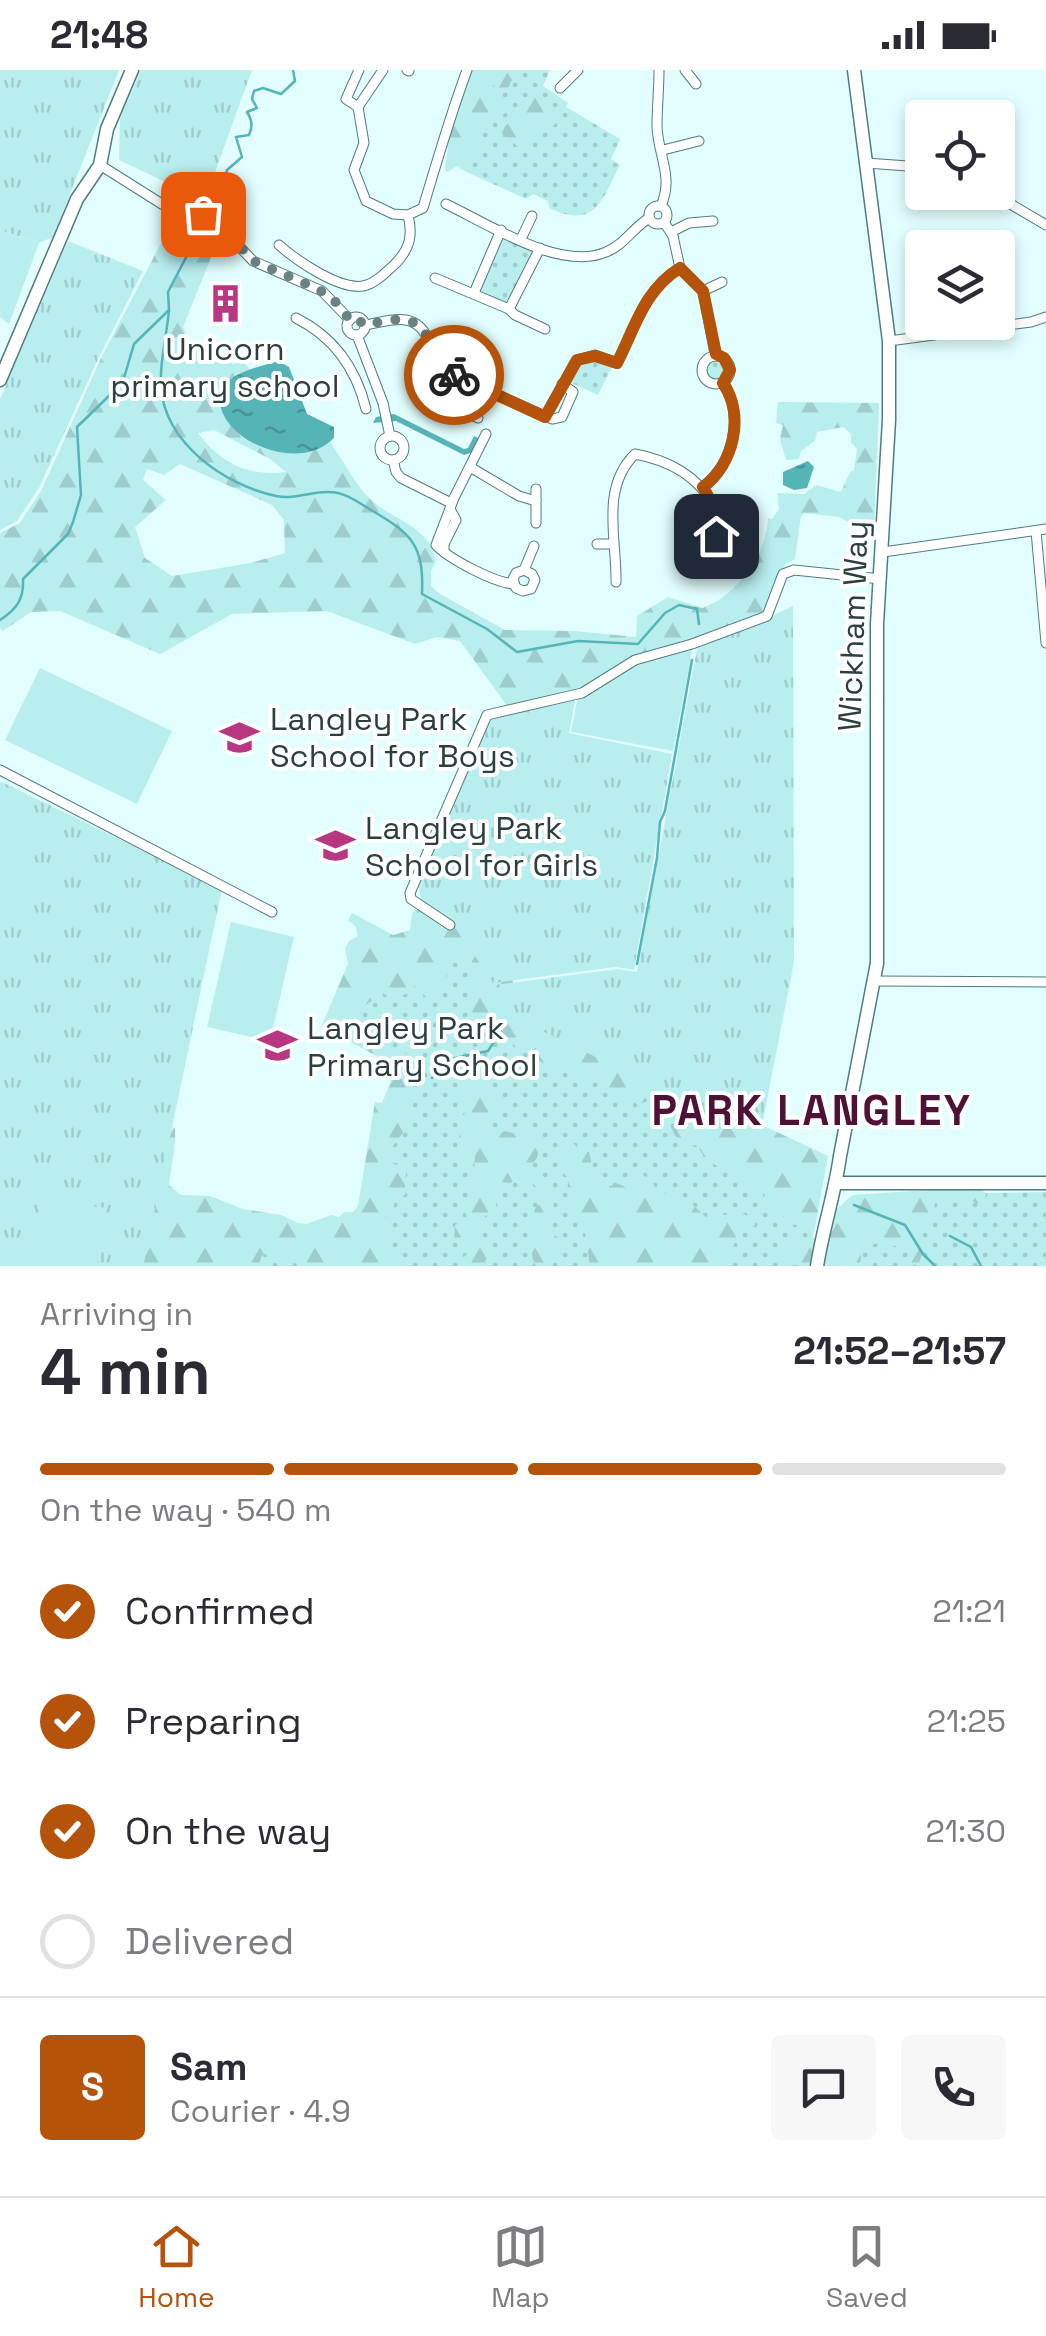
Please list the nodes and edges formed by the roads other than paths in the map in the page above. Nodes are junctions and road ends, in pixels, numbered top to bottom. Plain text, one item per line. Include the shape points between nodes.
1 (132, 70) edge
2 (360, 70) edge
3 (467, 70) edge
4 (578, 70) edge
5 (658, 70) edge
6 (685, 70) edge
7 (854, 70) edge
8 (381, 71) edge
9 (696, 84) dead end
10 (560, 88) dead end
11 (358, 107) junction
12 (699, 141) dead end
13 (663, 150) junction
14 (866, 163) junction
15 (100, 166) junction
16 (905, 166) edge
17 (446, 204) dead end
18 (662, 206) junction
19 (1015, 207) edge
20 (408, 215) junction
21 (532, 216) dead end
22 (649, 218) junction
23 (713, 221) dead end
24 (664, 222) junction
25 (1046, 226) edge
26 (502, 230) junction
27 (671, 232) junction
28 (521, 239) junction
29 (280, 245) dead end
30 (540, 248) junction
31 (680, 268) junction
32 (436, 278) dead end
33 (722, 282) dead end
34 (703, 291) junction
35 (474, 293) junction
36 (509, 309) junction
37 (1046, 317) edge
38 (296, 318) dead end
39 (350, 320) junction
40 (364, 325) junction
41 (545, 329) dead end
42 (353, 333) junction
43 (888, 340) junction
44 (334, 345) junction
45 (574, 346) dead end
46 (716, 354) junction
47 (580, 358) junction
48 (617, 363) junction
49 (441, 366) junction
50 (411, 368) dead end
51 (630, 370) dead end
52 (454, 376) junction
53 (440, 378) junction
54 (0, 380) edge
55 (563, 382) junction
56 (723, 383) junction
57 (426, 391) junction
58 (366, 409) dead end
59 (545, 417) junction
60 (478, 418) dead end
61 (486, 434) dead end
62 (390, 436) junction
63 (637, 442) dead end
64 (635, 454) junction
65 (393, 460) junction
66 (470, 467) junction
67 (703, 487) junction
68 (536, 489) dead end
69 (536, 501) junction
70 (451, 507) junction
71 (536, 523) dead end
72 (1041, 530) edge
73 (597, 544) dead end
74 (612, 544) junction
75 (534, 546) dead end
76 (883, 552) junction
77 (692, 559) dead end
78 (524, 570) junction
79 (881, 579) junction
80 (616, 582) dead end
81 (514, 584) junction
82 (1046, 643) edge
83 (0, 770) edge
84 (272, 912) dead end
85 (450, 925) dead end
86 (875, 981) junction
87 (1046, 982) edge
88 (838, 1183) junction
89 (1046, 1183) edge
90 (817, 1266) edge

1 - 15 street
2 - 11 street via 346,96
3 - 20 street via 423,208
4 - 10 street
5 - 13 street
6 - 9 street
7 - 14 street, Wickham Way
8 - 11 street
11 - 20 street via 364,143 354,170 361,193 375,207
12 - 13 street
13 - 18 street
14 - 16 street
14 - 43 street, Wickham Way
15 - 39 street via 165,206 184,206 214,220 253,261 329,296
15 - 54 street via 77,199
17 - 26 street
18 - 22 street via 651,208
18 - 24 street
19 - 25 street
20 - 29 street via 413,235 402,258 362,286 303,264
21 - 28 street
22 - 24 street
22 - 30 street via 597,256 570,258
23 - 27 street
24 - 27 street
26 - 28 street
26 - 35 street
27 - 31 street
28 - 30 street
30 - 36 street
31 - 34 street
31 - 48 street via 647,297
32 - 35 street
33 - 34 street
34 - 46 street
35 - 36 street
36 - 41 street
37 - 43 street
38 - 44 street
39 - 40 street
39 - 42 street
40 - 42 street
40 - 49 street via 413,322
42 - 44 street
42 - 62 street
43 - 76 street, Wickham Way
44 - 58 street
45 - 47 street
46 - 56 street via 729,366
46 - 56 street via 704,365 702,381
47 - 48 street
47 - 55 street
48 - 51 street
49 - 52 street via 450,365
49 - 53 street
50 - 57 street
52 - 53 street
52 - 59 street
53 - 57 street
55 - 59 street
55 - 59 street via 573,393 568,407 559,418
56 - 67 street via 732,404 730,449
57 - 60 street
61 - 66 street
62 - 65 street via 380,450
62 - 65 street via 404,447
63 - 64 street
64 - 67 street via 682,471
64 - 74 street via 614,493
65 - 70 street via 401,478
66 - 69 street
66 - 70 street
67 - 77 street via 721,526
68 - 69 street
69 - 71 street
70 - 81 street via 456,520 444,552
72 - 76 street
72 - 82 street
73 - 74 street
74 - 80 street
75 - 78 street
76 - 79 street, Wickham Way
78 - 81 street
78 - 81 street via 534,577 532,587 523,591
79 - 85 street via 794,570 783,574 767,616 635,660 582,694 487,715 410,893
79 - 86 street, Wickham Way
83 - 84 street
86 - 87 street
86 - 88 street, Wickham Way
88 - 89 street
88 - 90 street, Wickham Way

